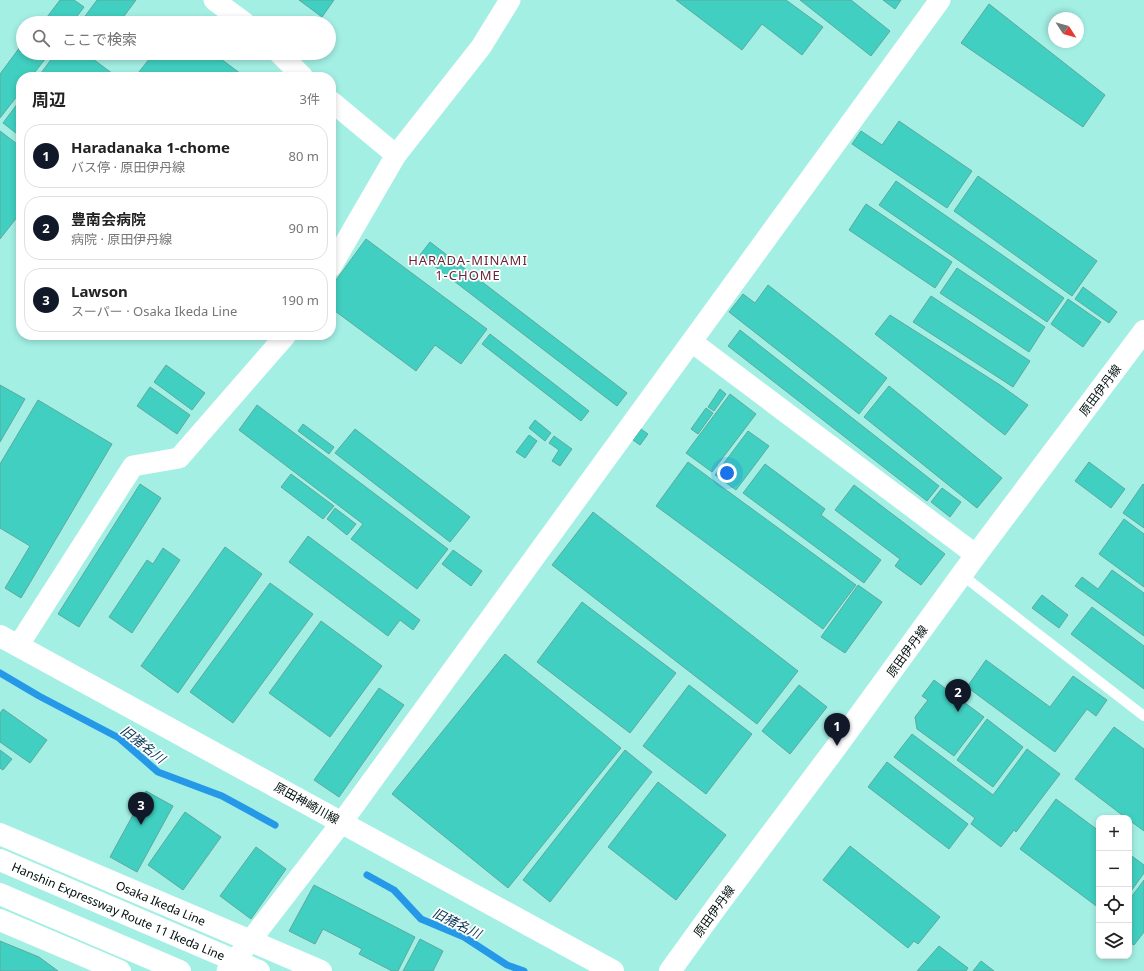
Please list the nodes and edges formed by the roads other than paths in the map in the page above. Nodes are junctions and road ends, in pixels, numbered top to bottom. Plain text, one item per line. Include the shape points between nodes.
1 (214, 0) edge
2 (510, 0) edge
3 (940, 0) edge
4 (236, 16) edge
5 (286, 60) edge
6 (298, 72) edge
7 (336, 105) edge
8 (396, 155) junction
9 (336, 258) edge
10 (1144, 331) edge
11 (282, 340) edge
12 (692, 342) junction
13 (976, 555) junction
14 (962, 575) junction
15 (9, 641) edge
16 (1144, 716) edge
17 (342, 822) junction
18 (0, 834) edge
19 (0, 860) edge
20 (0, 894) edge
21 (0, 920) edge
22 (250, 941) junction
23 (120, 971) edge
24 (180, 971) edge
25 (228, 971) edge
26 (259, 971) edge
27 (321, 971) edge
28 (613, 971) edge
29 (670, 971) edge

1 - 4 street
2 - 8 street via 481,48
3 - 12 street
5 - 6 street
7 - 8 street
8 - 9 street
10 - 13 main road, 原田伊丹線
11 - 15 street via 179,458 133,466
12 - 13 street
12 - 17 street
13 - 14 main road, 原田伊丹線
14 - 16 lane
14 - 29 main road, 原田伊丹線
15 - 17 main road, 原田神崎川線
17 - 22 street
17 - 28 main road, 原田神崎川線
18 - 22 main road, Osaka Ikeda Line
19 - 26 main road, Hanshin Expressway Route 11 Ikeda Line
20 - 24 main road
21 - 23 main road
22 - 25 street
22 - 27 main road, Osaka Ikeda Line

